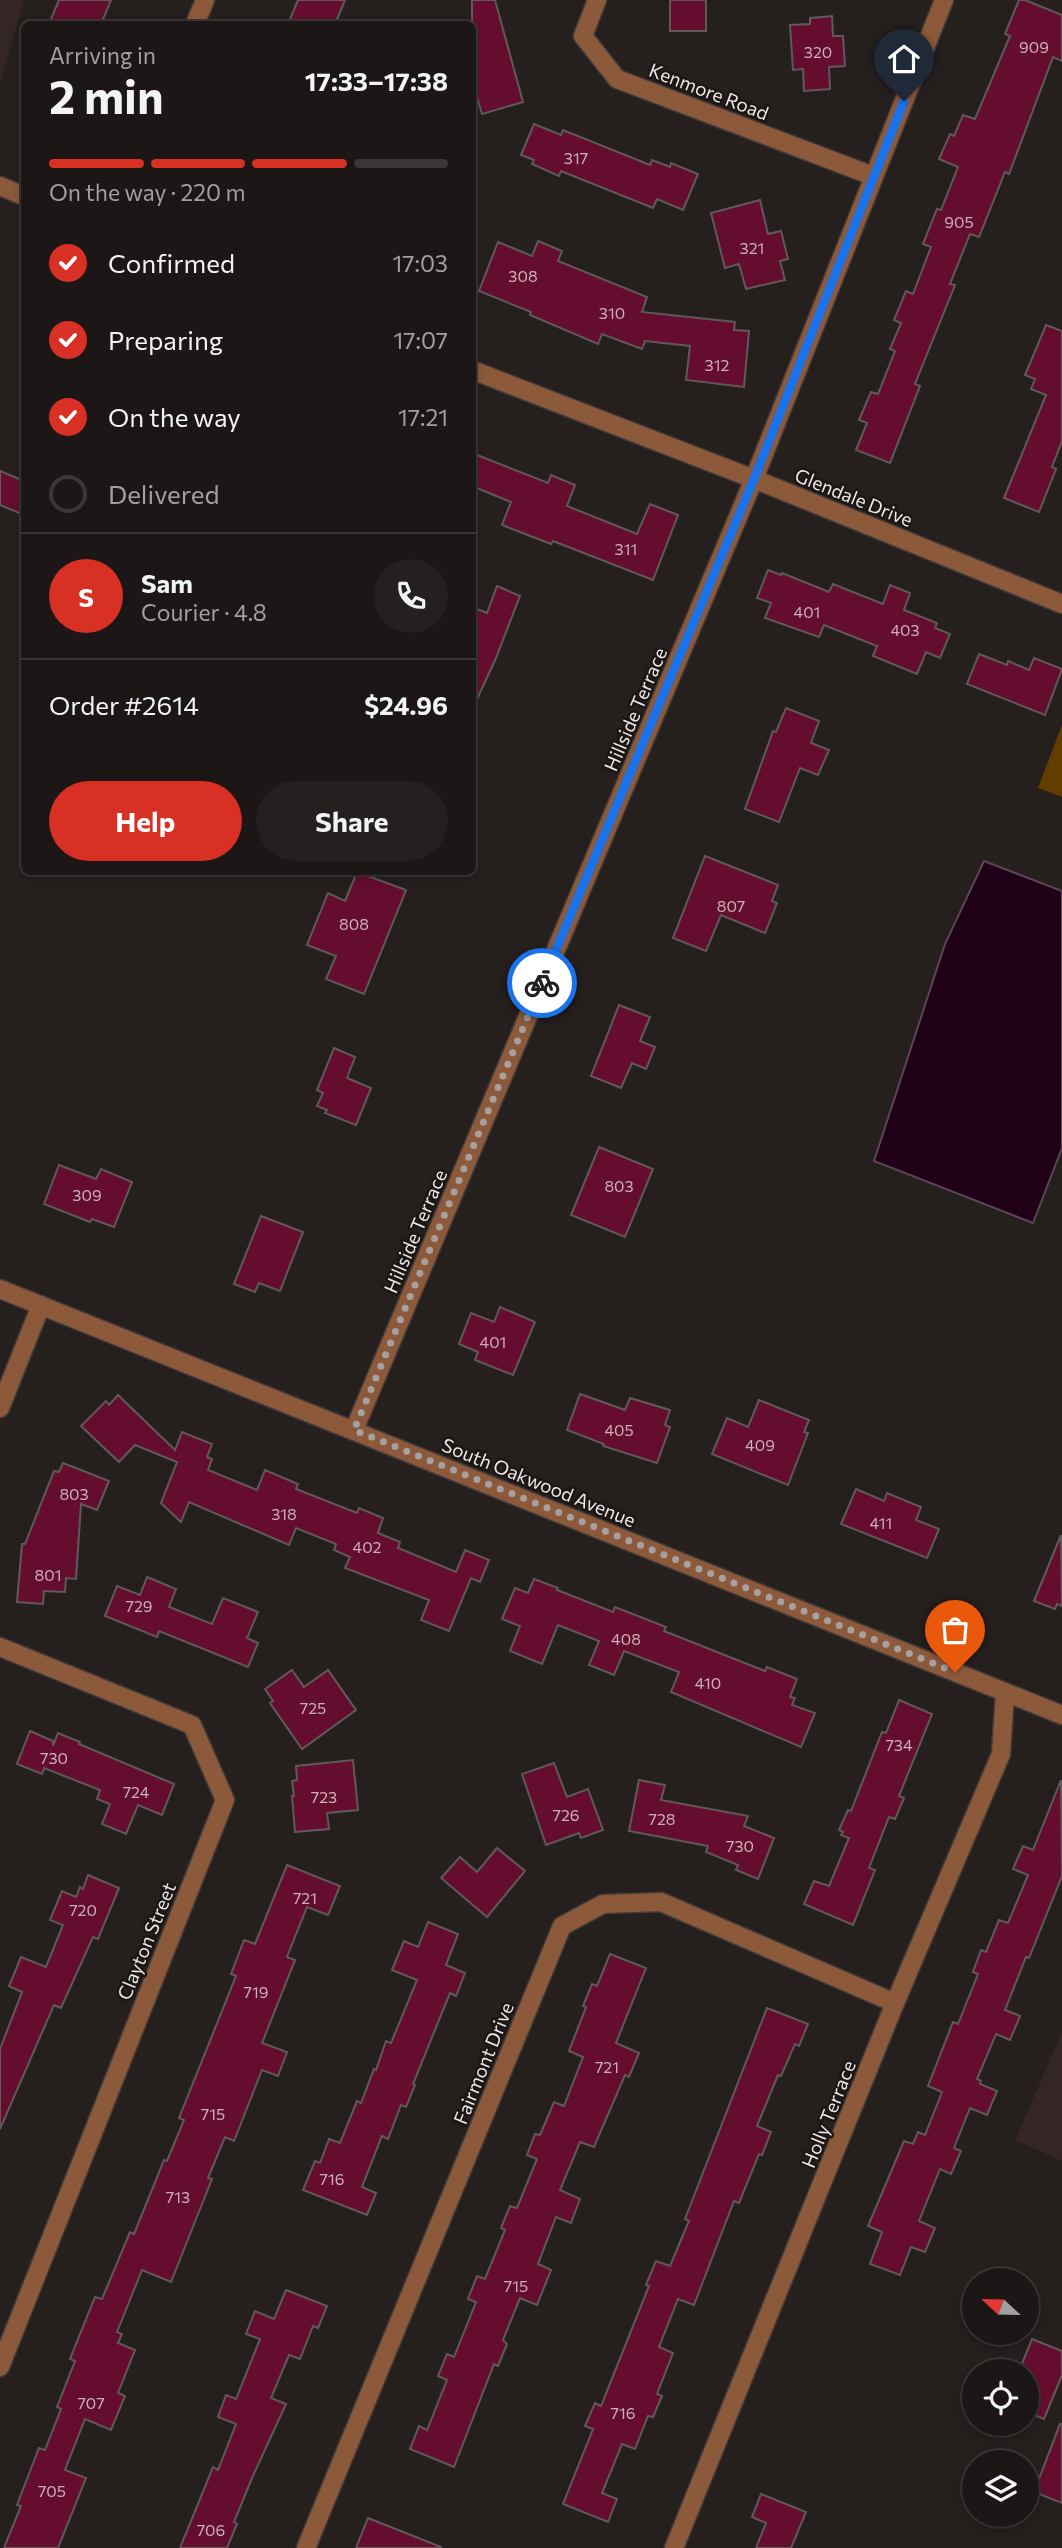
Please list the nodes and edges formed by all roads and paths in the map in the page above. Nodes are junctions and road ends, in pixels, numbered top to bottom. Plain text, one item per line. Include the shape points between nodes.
1 (205, 0) edge
2 (597, 0) edge
3 (944, 0) edge
4 (196, 21) edge
5 (873, 176) junction
6 (0, 186) edge
7 (21, 195) edge
8 (476, 372) edge
9 (754, 479) junction
10 (1062, 604) edge
11 (0, 1289) edge
12 (41, 1305) junction
13 (0, 1408) edge
14 (354, 1430) junction
15 (0, 1647) edge
16 (1005, 1692) junction
17 (1062, 1715) edge
18 (895, 2003) junction
19 (0, 2367) edge
20 (306, 2548) edge
21 (674, 2548) edge

1 - 4 street
2 - 5 street, Kenmore Road via 583,36 617,79
3 - 5 street, Hillside Terrace
5 - 9 street, Hillside Terrace
6 - 7 street
8 - 9 street, Glendale Drive
9 - 10 street, Glendale Drive
9 - 14 street, Hillside Terrace
11 - 12 street, South Oakwood Avenue
12 - 13 street
12 - 14 street, South Oakwood Avenue
14 - 16 street, South Oakwood Avenue
15 - 19 street, Clayton Street via 192,1725 225,1800
16 - 17 street, South Oakwood Avenue
16 - 18 street, Holly Terrace via 1001,1754
18 - 20 street, Fairmont Drive via 661,1902 603,1904 562,1926
18 - 21 street, Holly Terrace

